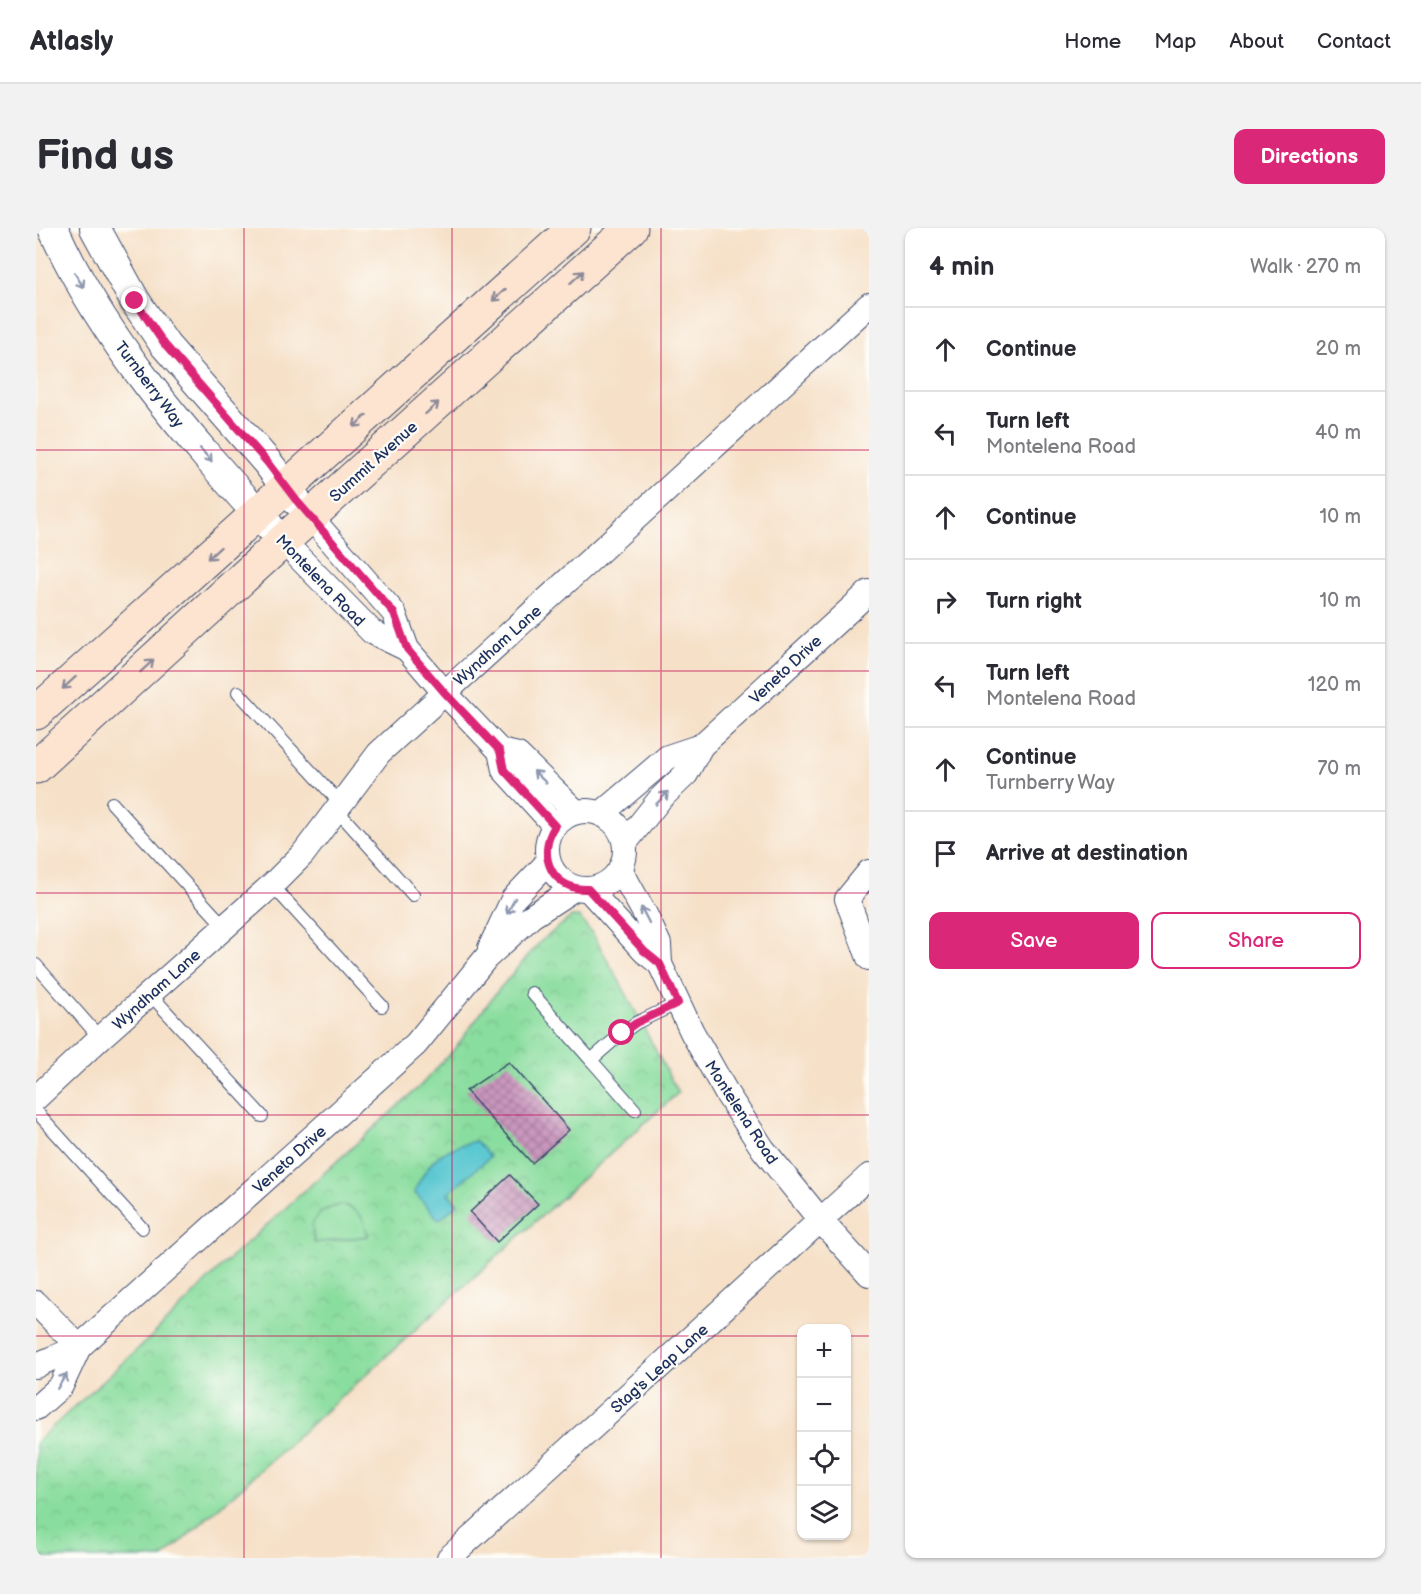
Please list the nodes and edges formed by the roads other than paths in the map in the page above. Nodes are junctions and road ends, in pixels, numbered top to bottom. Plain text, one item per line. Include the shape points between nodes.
1 (53, 228) edge
2 (95, 228) edge
3 (574, 228) edge
4 (631, 228) edge
5 (869, 305) edge
6 (297, 502) junction
7 (269, 527) junction
8 (869, 592) edge
9 (407, 649) junction
10 (238, 692) dead end
11 (444, 692) junction
12 (36, 713) edge
13 (701, 746) junction
14 (500, 751) junction
15 (36, 767) edge
16 (112, 803) dead end
17 (338, 806) junction
18 (576, 812) junction
19 (601, 814) junction
20 (555, 826) junction
21 (625, 843) junction
22 (548, 862) junction
23 (620, 869) junction
24 (869, 872) edge
25 (272, 885) junction
26 (582, 889) junction
27 (413, 895) dead end
28 (225, 927) junction
29 (869, 957) edge
30 (486, 958) junction
31 (660, 964) junction
32 (36, 965) edge
33 (532, 993) dead end
34 (150, 994) junction
35 (678, 1003) junction
36 (382, 1006) dead end
37 (100, 1038) junction
38 (591, 1060) junction
39 (36, 1098) edge
40 (635, 1110) dead end
41 (36, 1111) edge
42 (262, 1116) dead end
43 (869, 1176) edge
44 (821, 1221) junction
45 (141, 1228) dead end
46 (869, 1274) edge
47 (36, 1303) edge
48 (79, 1347) junction
49 (36, 1366) edge
50 (36, 1408) edge
51 (449, 1558) edge

1 -> 7 street, Turnberry Way via 66,258 134,368
2 - 6 street via 135,301 165,345
3 -> 6 main road, Summit Avenue
6 -> 4 main road, Summit Avenue
5 - 11 street, Wyndham Lane
6 - 7 main road, Summit Avenue
6 - 9 street, Montelena Road via 394,613
7 - 9 street, Montelena Road via 372,633
7 -> 12 main road, Summit Avenue
15 -> 7 main road, Summit Avenue
8 - 13 street, Veneto Drive
9 - 11 street, Montelena Road
10 - 17 lane
11 - 14 street, Montelena Road
11 - 17 street, Wyndham Lane via 379,753
13 - 19 street, Veneto Drive via 668,757
21 -> 13 street, Veneto Drive via 686,774
18 -> 14 street, Montelena Road via 518,755
14 - 20 street, Montelena Road via 504,770
16 - 28 lane
17 - 25 street, Wyndham Lane via 303,854
17 - 27 lane
18 - 19 street
18 - 20 street
19 - 21 street via 617,825
20 - 22 street via 547,843
21 - 23 street
22 - 26 street via 561,881
22 -> 30 street, Veneto Drive via 513,899
23 - 26 street via 607,883
31 -> 23 street, Montelena Road via 659,944
24 - 29 street via 847,899
25 - 28 street, Wyndham Lane
25 - 36 lane
26 - 30 street, Veneto Drive via 532,916
26 - 31 street, Montelena Road
28 - 34 street, Wyndham Lane
30 - 48 street, Veneto Drive via 416,1044
31 - 35 street, Montelena Road
32 - 37 lane
33 - 38 lane
34 - 37 street, Wyndham Lane
34 - 42 lane
35 - 38 lane via 636,1023
35 - 44 street, Montelena Road via 727,1094 757,1140
37 - 39 street, Wyndham Lane
38 - 40 lane
41 - 45 lane
43 - 44 street, Stag's Leap Lane
44 - 46 street, Montelena Road
44 - 51 street, Stag's Leap Lane
47 - 48 street
48 - 49 street, Veneto Drive
50 -> 48 street, Veneto Drive via 61,1386

